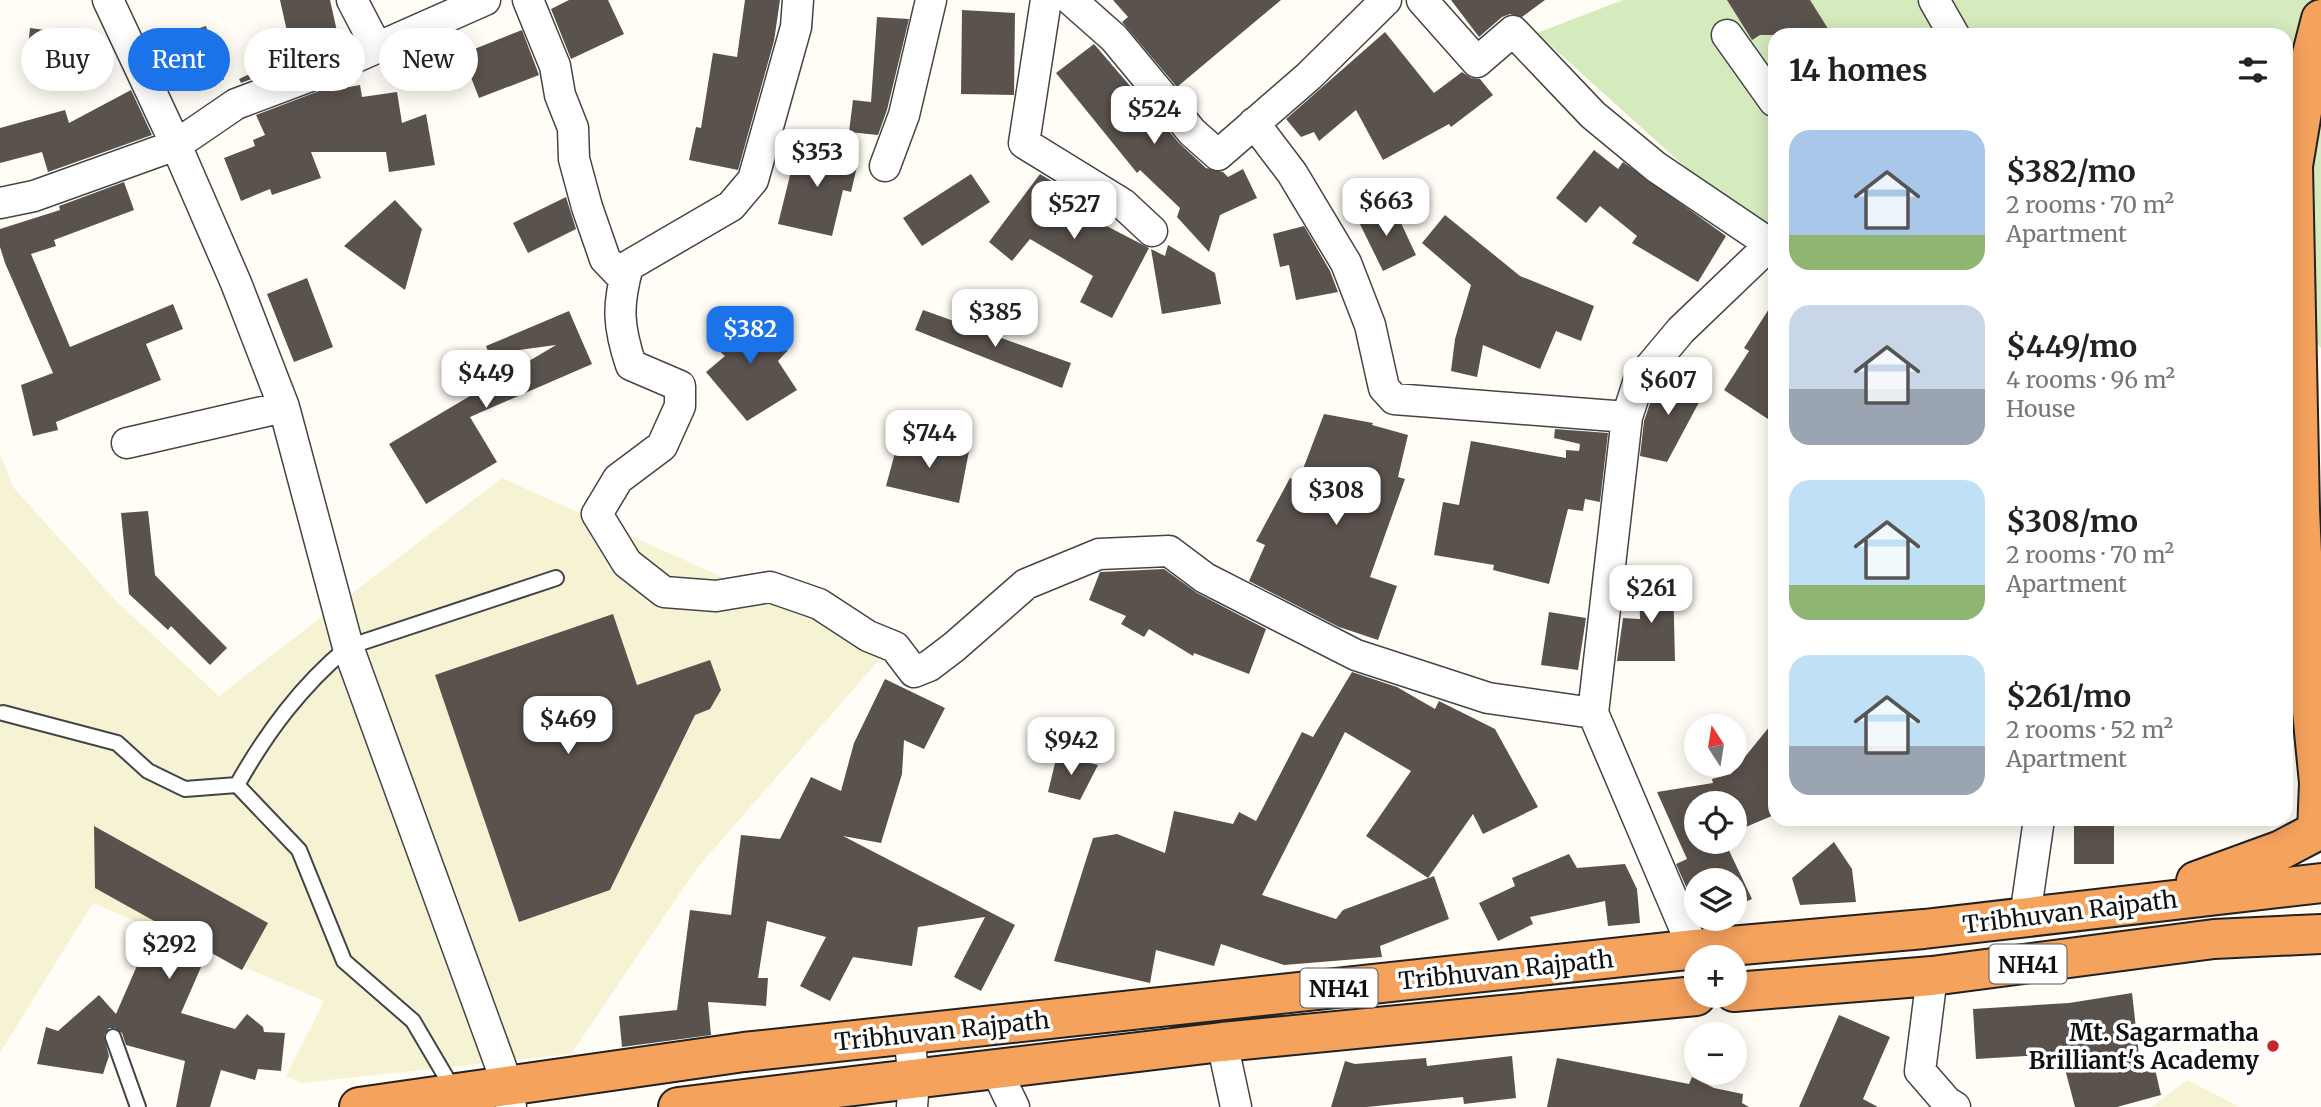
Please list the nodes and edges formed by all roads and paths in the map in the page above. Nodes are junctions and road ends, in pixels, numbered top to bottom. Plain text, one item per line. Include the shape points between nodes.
1 (108, 0) edge
2 (352, 0) edge
3 (485, 0) edge
4 (528, 0) edge
5 (798, 0) edge
6 (931, 0) edge
7 (1046, 0) edge
8 (1071, 0) edge
9 (1386, 0) edge
10 (1422, 0) edge
11 (1934, 0) edge
12 (2321, 19) edge
13 (1950, 28) edge
14 (1727, 35) dead end
15 (377, 48) junction
16 (1768, 93) edge
17 (1254, 124) junction
18 (176, 145) junction
19 (885, 166) dead end
20 (0, 203) edge
21 (1152, 231) dead end
22 (1768, 240) edge
23 (1768, 247) edge
24 (624, 279) junction
25 (284, 407) junction
26 (1627, 417) junction
27 (127, 443) dead end
28 (556, 578) dead end
29 (348, 647) junction
30 (3, 713) dead end
31 (1593, 713) junction
32 (237, 785) junction
33 (2038, 826) edge
34 (2321, 883) edge
35 (2103, 908) junction
36 (2025, 917) junction
37 (2321, 934) edge
38 (1694, 945) edge
39 (1747, 948) edge
40 (1684, 954) edge
41 (1932, 976) junction
42 (1747, 991) edge
43 (1684, 997) edge
44 (909, 1034) junction
45 (113, 1037) dead end
46 (1222, 1042) junction
47 (996, 1070) junction
48 (913, 1094) edge
49 (509, 1097) edge
50 (456, 1103) edge
51 (138, 1107) edge
52 (359, 1107) edge
53 (678, 1107) edge
54 (1014, 1107) edge
55 (1236, 1107) edge
56 (1955, 1107) edge

1 - 18 street
2 - 15 street
3 - 15 street
4 - 24 street via 555,66 573,128 574,159 596,233 605,259
5 - 24 street via 796,27 752,180 731,206 628,266
6 - 19 street via 904,114
7 - 21 street via 1024,143 1123,204
8 - 17 street via 1114,38 1192,132 1218,155
9 - 17 street
10 - 22 street via 1477,62 1513,31 1593,115 1656,167
11 - 13 street
12 - 35 highway via 2293,166 2300,510 2319,783 2316,831 2216,876
14 - 16 street
15 - 18 street via 236,104
17 - 26 street via 1292,173 1346,263 1370,325 1384,388 1394,398
18 - 20 street
18 - 25 street
23 - 26 street via 1681,330 1639,380
24 - 31 street via 618,306 631,365 680,386 680,405 662,446 618,479 597,514 627,563 664,592 716,596 770,587 819,604 868,636 895,647 914,672 954,647 1026,584 1099,554 1169,551 1205,578 1356,655 1488,698
25 - 27 street
25 - 29 street
26 - 31 street
28 - 29 lane
29 - 32 lane via 321,670 266,734
29 - 49 street
30 - 32 lane via 117,743 148,771 185,789
31 - 38 street
32 - 50 lane via 299,850 344,961 413,1021
33 - 36 street
34 - 35 highway, Tribhuvan Rajpath / NH41
35 - 36 highway, Tribhuvan Rajpath / NH41
36 - 39 highway, Tribhuvan Rajpath / NH41
37 - 41 highway, Tribhuvan Rajpath / NH41 via 2214,939
40 - 44 highway, Tribhuvan Rajpath / NH41
41 - 42 highway, Tribhuvan Rajpath / NH41
41 - 56 street via 1920,1071
43 - 46 highway, Tribhuvan Rajpath / NH41
44 - 48 street
44 - 49 highway, Tribhuvan Rajpath / NH41 via 744,1052
45 - 51 lane
46 - 47 highway, Tribhuvan Rajpath / NH41
46 - 55 street
47 - 48 highway, Tribhuvan Rajpath / NH41
47 - 54 street
48 - 53 highway, Tribhuvan Rajpath / NH41
49 - 50 highway, Tribhuvan Rajpath / NH41
50 - 52 highway, Tribhuvan Rajpath / NH41

